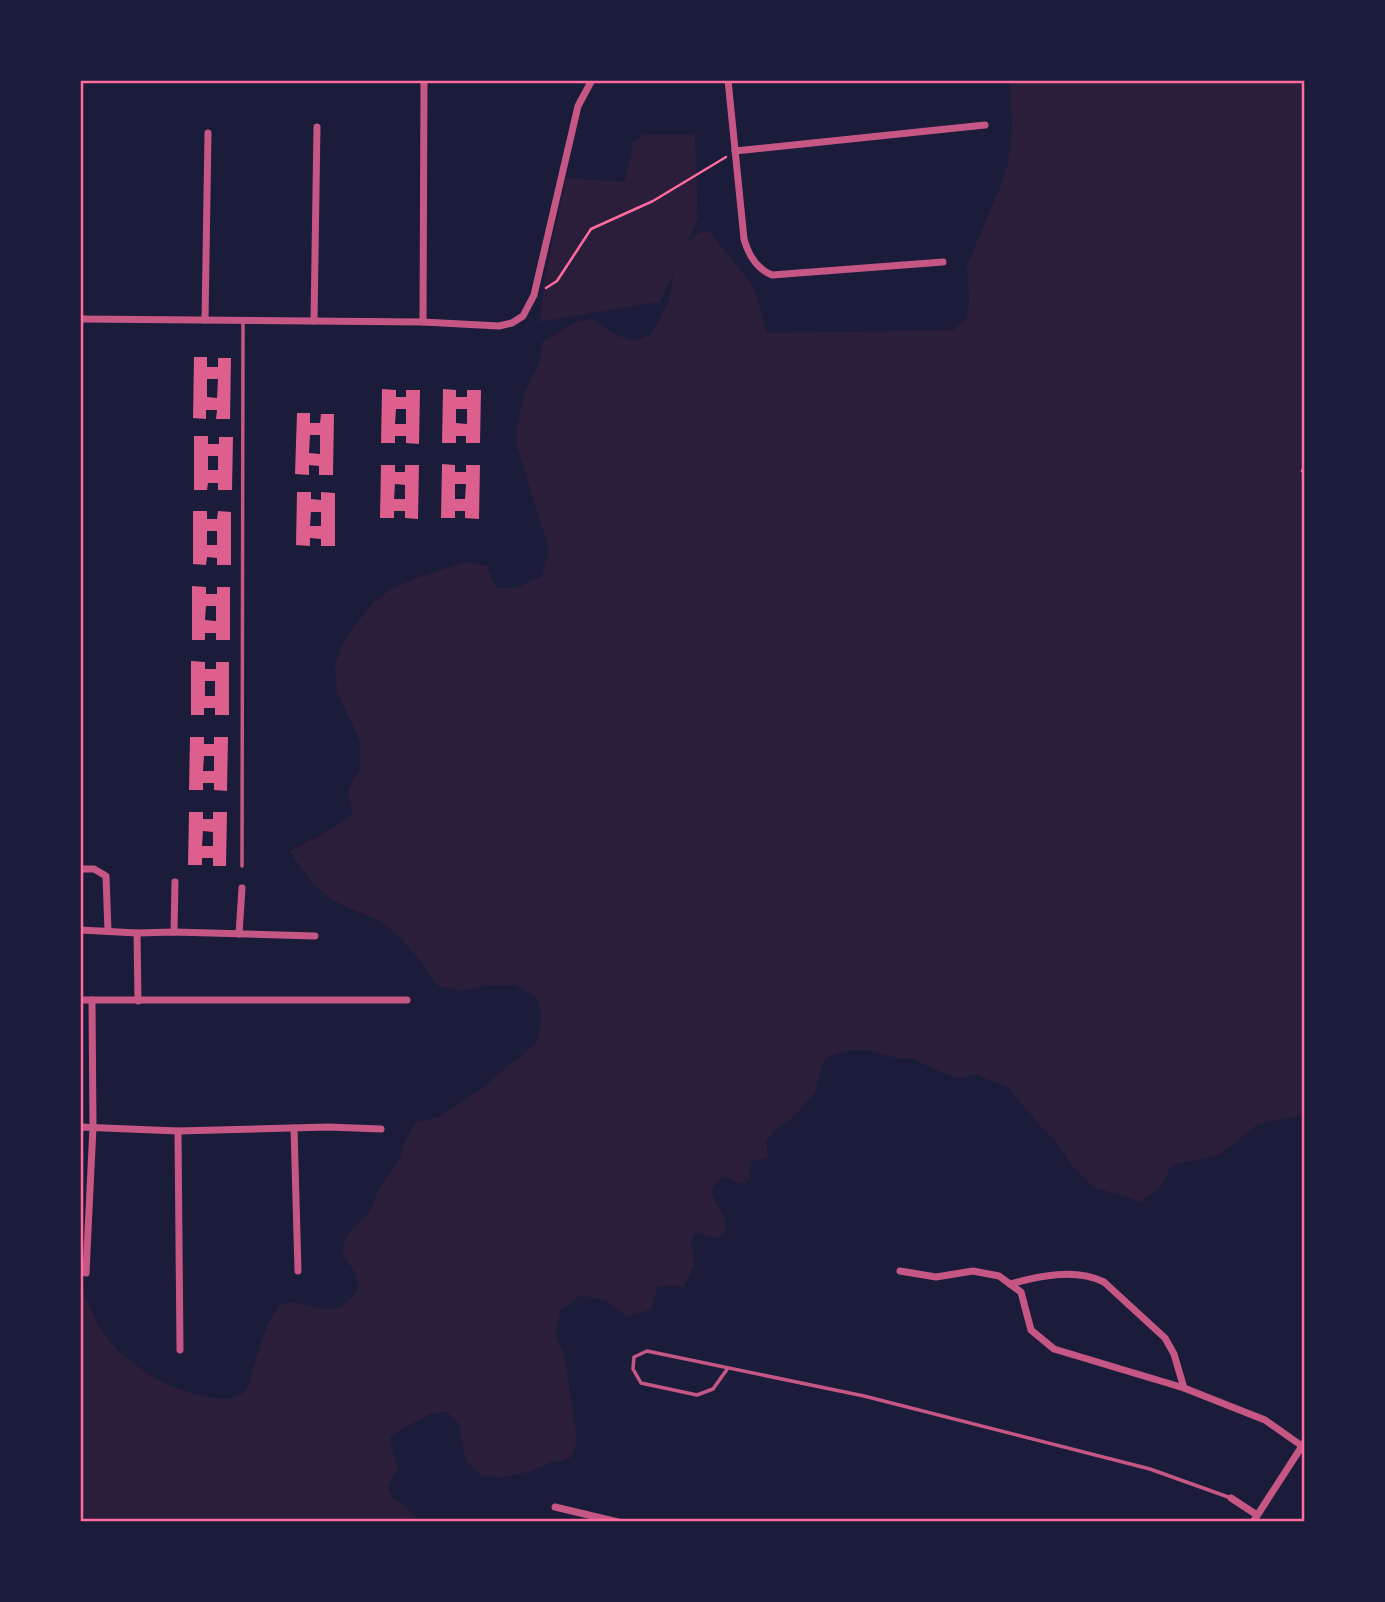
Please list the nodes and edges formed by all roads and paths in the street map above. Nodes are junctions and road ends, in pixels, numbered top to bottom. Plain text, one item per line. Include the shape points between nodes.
1 (424, 80) edge
2 (592, 80) edge
3 (728, 80) edge
4 (985, 125) dead end
5 (317, 127) dead end
6 (208, 134) dead end
7 (735, 151) junction
8 (943, 262) dead end
9 (534, 295) junction
10 (80, 319) edge
11 (205, 320) junction
12 (243, 320) junction
13 (314, 321) junction
14 (423, 322) junction
15 (242, 866) dead end
16 (80, 869) edge
17 (175, 882) dead end
18 (242, 888) dead end
19 (80, 930) edge
20 (108, 932) junction
21 (174, 932) junction
22 (137, 933) junction
23 (239, 934) junction
24 (315, 936) dead end
25 (80, 1000) edge
26 (92, 1000) junction
27 (138, 1000) junction
28 (407, 1000) dead end
29 (80, 1127) edge
30 (93, 1127) junction
31 (294, 1128) junction
32 (381, 1129) dead end
33 (178, 1131) junction
34 (900, 1270) dead end
35 (298, 1272) dead end
36 (86, 1273) dead end
37 (1010, 1284) junction
38 (180, 1350) dead end
39 (728, 1368) junction
40 (1184, 1388) junction
41 (1303, 1444) edge
42 (1231, 1498) joint
43 (555, 1507) dead end
44 (1255, 1518) edge
45 (618, 1521) edge

1 - 14 street
2 - 9 street via 578,106
3 - 7 street
4 - 7 street
5 - 13 street
6 - 11 street
7 - 8 street via 744,239 748,253 764,272
7 - 9 path via 653,201 591,229 557,281
9 - 14 street via 523,316 512,323
10 - 11 street
11 - 12 street
12 - 13 street
12 - 15 lane
13 - 14 street
16 - 20 street via 94,869 106,876
17 - 21 street
18 - 23 street
19 - 20 street
20 - 22 street
21 - 22 street
21 - 23 street
22 - 27 street
23 - 24 street
25 - 26 street
26 - 27 street
26 - 30 street
27 - 28 street
29 - 30 street
30 - 33 street
30 - 36 street
31 - 32 street
31 - 33 street
31 - 35 street
33 - 38 street
34 - 37 street via 936,1277 973,1271 999,1276
37 - 40 street via 1021,1292 1031,1330 1054,1349
37 - 40 street via 1037,1276 1079,1275 1104,1282 1165,1338
39 - 39 lane via 713,1389 697,1395 642,1383 633,1369 634,1357 647,1351
39 - 42 lane via 864,1396 1150,1469
40 - 41 street via 1265,1420
41 - 44 street
42 - 44 street
43 - 45 street

